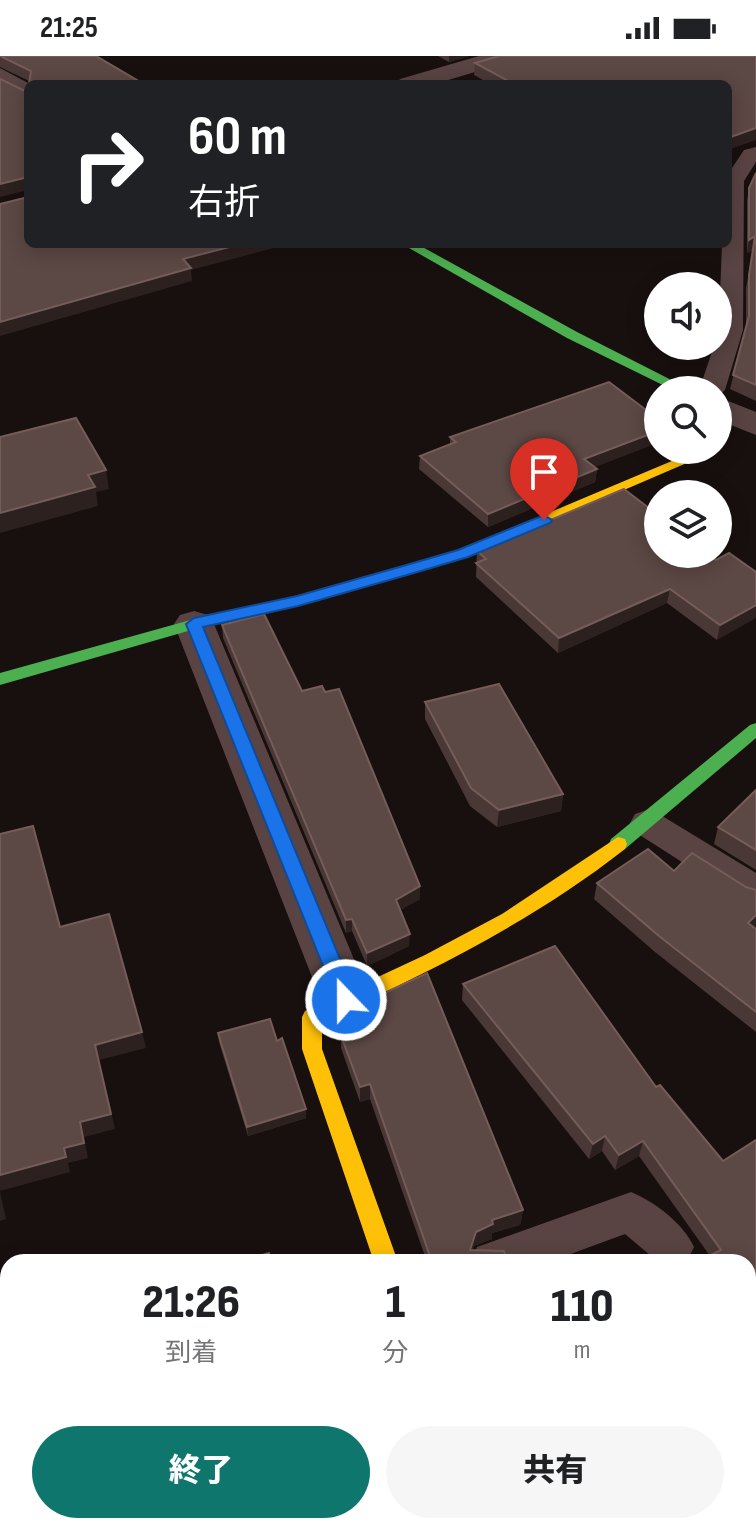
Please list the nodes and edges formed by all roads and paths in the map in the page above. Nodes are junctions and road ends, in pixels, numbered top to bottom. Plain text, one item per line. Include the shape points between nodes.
1 (504, 56) edge
2 (0, 75) edge
3 (423, 80) edge
4 (24, 91) edge
5 (756, 153) edge
6 (415, 248) edge
7 (655, 376) edge
8 (716, 376) edge
9 (732, 415) edge
10 (756, 428) edge
11 (732, 439) edge
12 (677, 464) edge
13 (194, 624) junction
14 (0, 679) edge
15 (756, 729) edge
16 (647, 823) junction
17 (756, 891) edge
18 (346, 1000) junction
19 (672, 1247) dead end
20 (383, 1254) edge
21 (515, 1254) edge

1 - 3 street
2 - 4 street
5 - 8 lane via 734,181 731,330
6 - 7 street
9 - 10 street
10 - 11 street
12 - 13 street via 463,554
13 - 14 street
13 - 18 street
15 - 16 street
16 - 17 lane
16 - 18 street via 575,880 483,937
18 - 20 street via 312,1017 312,1049
19 - 21 lane via 631,1212

